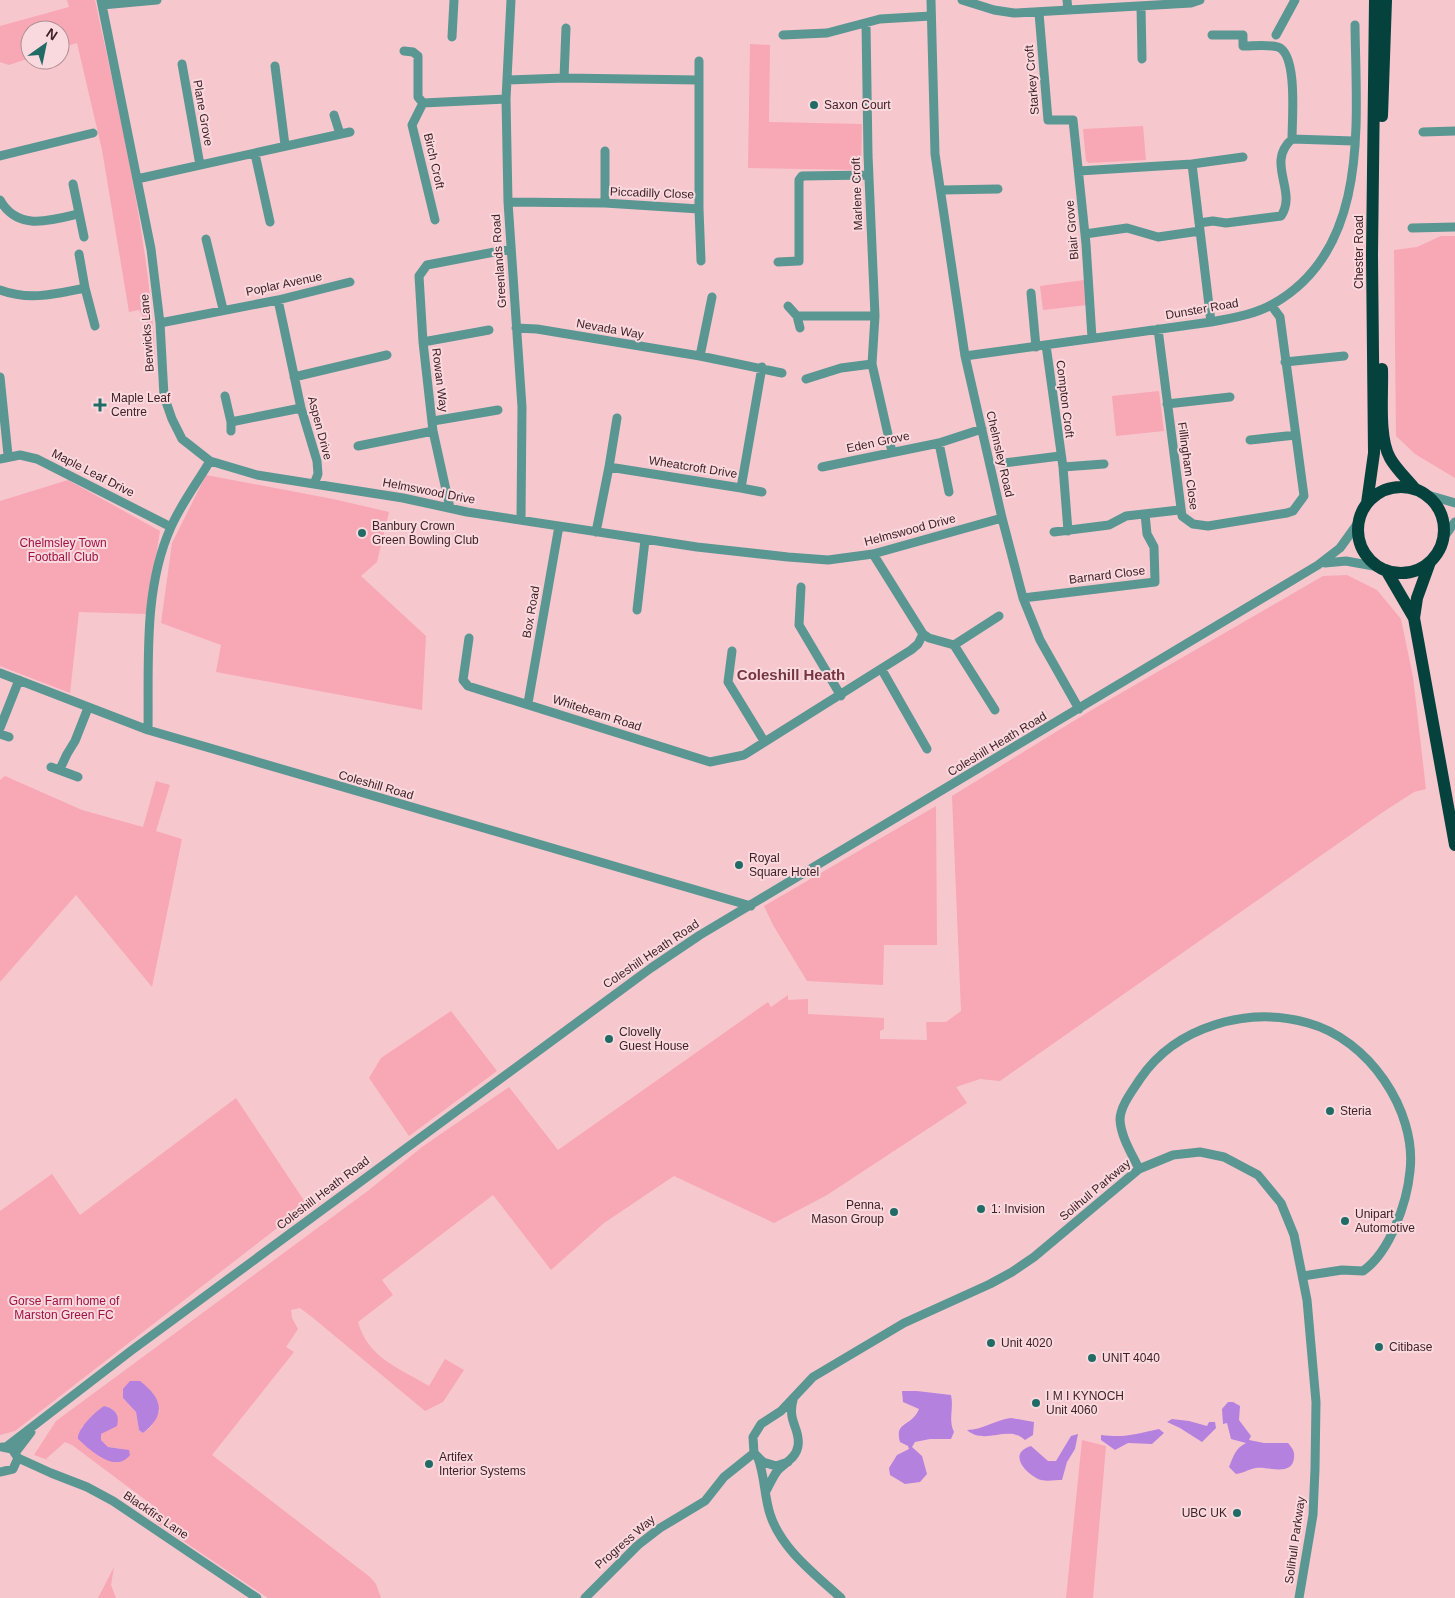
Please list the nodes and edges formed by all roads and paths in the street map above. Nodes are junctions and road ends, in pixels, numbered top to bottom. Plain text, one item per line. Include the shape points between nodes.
1 (157, 0) edge
2 (454, 0) edge
3 (511, 0) edge
4 (931, 0) edge
5 (962, 0) edge
6 (1067, 0) edge
7 (1200, 0) edge
8 (1295, 0) edge
9 (1375, 0) edge
10 (1386, 0) edge
11 (101, 2) edge
12 (1141, 6) junction
13 (1068, 10) junction
14 (1039, 13) junction
15 (931, 16) junction
16 (866, 24) junction
17 (1356, 24) dead end
18 (566, 28) dead end
19 (783, 35) dead end
20 (1212, 35) dead end
21 (1276, 35) dead end
22 (452, 37) dead end
23 (404, 51) dead end
24 (1142, 59) dead end
25 (699, 62) dead end
26 (182, 64) dead end
27 (274, 66) dead end
28 (564, 78) junction
29 (507, 80) junction
30 (698, 80) junction
31 (506, 99) junction
32 (423, 103) junction
33 (334, 114) dead end
34 (1073, 120) joint
35 (1455, 131) edge
36 (350, 132) dead end
37 (1423, 132) dead end
38 (93, 133) dead end
39 (340, 134) junction
40 (1292, 139) junction
41 (1354, 141) junction
42 (285, 145) junction
43 (605, 151) dead end
44 (255, 154) junction
45 (0, 156) edge
46 (1243, 157) dead end
47 (1192, 164) junction
48 (200, 165) junction
49 (1079, 172) junction
50 (869, 175) junction
51 (137, 179) junction
52 (73, 184) dead end
53 (998, 189) dead end
54 (942, 190) junction
55 (0, 200) edge
56 (508, 202) junction
57 (605, 203) junction
58 (699, 209) junction
59 (78, 214) junction
60 (435, 220) dead end
61 (270, 222) dead end
62 (1200, 227) junction
63 (1455, 227) edge
64 (1412, 228) dead end
65 (1085, 234) junction
66 (84, 237) dead end
67 (206, 239) dead end
68 (510, 249) junction
69 (79, 254) dead end
70 (701, 261) dead end
71 (778, 262) dead end
72 (350, 282) dead end
73 (85, 288) junction
74 (0, 290) edge
75 (1031, 293) dead end
76 (712, 297) dead end
77 (278, 300) junction
78 (1271, 305) junction
79 (788, 306) dead end
80 (223, 309) junction
81 (797, 316) junction
82 (875, 316) junction
83 (160, 322) junction
84 (1211, 322) junction
85 (95, 326) dead end
86 (516, 328) junction
87 (800, 328) dead end
88 (489, 330) dead end
89 (1158, 330) junction
90 (1092, 338) junction
91 (423, 342) junction
92 (1046, 345) junction
93 (1036, 347) junction
94 (387, 355) dead end
95 (700, 356) junction
96 (965, 356) junction
97 (1344, 356) dead end
98 (1285, 362) junction
99 (872, 364) junction
100 (762, 367) junction
101 (782, 373) dead end
102 (0, 377) edge
103 (294, 377) junction
104 (806, 379) dead end
105 (225, 396) dead end
106 (1230, 397) dead end
107 (1167, 404) junction
108 (301, 408) junction
109 (498, 410) dead end
110 (617, 418) dead end
111 (433, 421) junction
112 (982, 429) junction
113 (433, 431) junction
114 (1296, 435) junction
115 (1250, 440) dead end
116 (939, 443) junction
117 (358, 446) dead end
118 (892, 452) junction
119 (1060, 456) junction
120 (4, 457) edge
121 (210, 462) junction
122 (1004, 463) dead end
123 (1104, 464) dead end
124 (609, 467) junction
125 (822, 467) dead end
126 (1063, 467) junction
127 (314, 484) junction
128 (741, 488) junction
129 (1415, 489) junction
130 (762, 492) dead end
131 (948, 492) dead end
132 (1428, 495) junction
133 (1367, 503) junction
134 (1455, 503) edge
135 (450, 508) junction
136 (1180, 510) junction
137 (1145, 514) junction
138 (1002, 518) junction
139 (521, 519) junction
140 (1455, 522) edge
141 (1358, 524) junction
142 (559, 526) junction
143 (171, 527) junction
144 (1068, 531) junction
145 (596, 532) junction
146 (1054, 532) dead end
147 (1444, 537) junction
148 (646, 540) junction
149 (873, 554) junction
150 (1430, 562) junction
151 (1318, 565) junction
152 (1382, 569) junction
153 (801, 587) dead end
154 (1023, 598) junction
155 (637, 610) dead end
156 (999, 616) dead end
157 (1414, 618) junction
158 (923, 634) junction
159 (469, 638) dead end
160 (954, 645) junction
161 (732, 651) dead end
162 (882, 670) junction
163 (0, 673) edge
164 (19, 680) junction
165 (841, 696) junction
166 (528, 703) junction
167 (88, 708) junction
168 (1079, 709) junction
169 (995, 710) dead end
170 (0, 728) edge
171 (148, 730) junction
172 (764, 741) junction
173 (927, 749) dead end
174 (51, 766) dead end
175 (60, 770) junction
176 (78, 777) dead end
177 (1455, 845) edge
178 (750, 906) junction
179 (1139, 1169) junction
180 (1303, 1276) junction
181 (793, 1400) junction
182 (771, 1419) junction
183 (38, 1424) junction
184 (796, 1431) junction
185 (3, 1447) edge
186 (756, 1455) junction
187 (17, 1456) junction
188 (788, 1462) junction
189 (35, 1467) junction
190 (13, 1469) junction
191 (0, 1472) edge
192 (766, 1492) junction
193 (256, 1598) edge
194 (585, 1598) edge
195 (841, 1598) edge
196 (1300, 1598) edge

1 - 11 street
2 - 22 street
3 - 29 street, Greenlands Road
4 - 15 street, Chelmsley Road
5 - 14 street via 999,12
6 - 13 street
7 - 12 street
8 - 21 street
9 - 133 highway, Chester Road via 1374,453
10 - 129 highway, Chester Road via 1379,239 1384,437 1390,459
11 - 51 street, Berwicks Lane
12 - 13 street
12 - 24 street
13 - 14 street
14 - 34 street, Starkey Croft via 1048,120
15 - 16 street via 880,18
15 - 54 street, Chelmsley Road via 935,154
16 - 19 street via 827,33
16 - 50 street, Marlene Croft
17 - 41 street, Dunster Road
18 - 28 street
20 - 40 street via 1243,35 1243,46 1276,46 1283,50 1291,66
23 - 32 street via 418,56 418,97
25 - 30 street, Piccadilly Close
26 - 48 street, Plane Grove
27 - 42 street
28 - 29 street
28 - 30 street
29 - 31 street, Greenlands Road
30 - 58 street, Piccadilly Close
31 - 32 street
31 - 56 street, Greenlands Road
32 - 60 street, Birch Croft via 412,125
33 - 39 street
34 - 49 street, Blair Grove
35 - 37 street
36 - 39 street, Plane Grove
38 - 45 street
39 - 42 street, Plane Grove
40 - 41 street
40 - 62 street via 1280,156 1286,206 1281,216 1226,223 1213,221
41 - 78 street, Dunster Road via 1350,189 1335,239 1314,272
42 - 44 street, Plane Grove
43 - 57 street
44 - 48 street, Plane Grove
44 - 61 street
46 - 47 street
47 - 49 street
47 - 62 street
48 - 51 street, Plane Grove
49 - 65 street, Blair Grove
50 - 71 street via 802,176 799,180 803,261
50 - 82 street, Marlene Croft
51 - 83 street, Berwicks Lane via 151,249
52 - 59 street
53 - 54 street
54 - 96 street, Chelmsley Road
55 - 59 street via 5,210 36,223
56 - 57 street, Piccadilly Close
56 - 68 street, Greenlands Road
57 - 58 street, Piccadilly Close
58 - 70 street
59 - 66 street
62 - 65 street via 1158,237 1127,228
62 - 84 street
63 - 64 street
65 - 90 street, Blair Grove
67 - 80 street
68 - 86 street, Greenlands Road
68 - 91 street, Rowan Way via 427,266 419,276
69 - 73 street
72 - 77 street, Poplar Avenue
73 - 74 street via 43,297 17,296
73 - 85 street
75 - 93 street
76 - 95 street
77 - 80 street, Poplar Avenue
77 - 103 street, Aspen Drive
78 - 84 street, Dunster Road via 1244,316
78 - 98 street, Fillingham Close via 1280,317
79 - 81 street
80 - 83 street, Poplar Avenue
81 - 82 street
81 - 87 street
82 - 99 street, Marlene Croft
83 - 121 street, Berwicks Lane via 164,396 172,419 182,439
84 - 89 street, Dunster Road
86 - 95 street, Nevada Way
86 - 139 street, Greenlands Road via 522,406
88 - 91 street, Rowan Way
89 - 90 street, Dunster Road
89 - 107 street, Fillingham Close
90 - 92 street, Dunster Road
91 - 111 street, Rowan Way
92 - 93 street, Dunster Road
92 - 119 street, Compton Croft
93 - 96 street, Dunster Road
94 - 103 street
95 - 100 street, Nevada Way
96 - 112 street, Chelmsley Road
97 - 98 street
98 - 114 street, Fillingham Close
99 - 104 street via 841,368
99 - 118 street, Marlene Croft
100 - 101 street, Nevada Way
100 - 128 street, Wheatcroft Drive
102 - 120 street
103 - 108 street, Aspen Drive
105 - 108 street via 231,427
106 - 107 street
107 - 136 street, Fillingham Close
108 - 127 street, Aspen Drive via 317,461 318,474
109 - 111 street, Rowan Way
110 - 124 street
111 - 113 street, Rowan Way
112 - 116 street, Eden Grove
112 - 138 street, Chelmsley Road
113 - 117 street, Rowan Way
113 - 135 street, Rowan Way
114 - 115 street
114 - 136 street, Fillingham Close via 1304,496 1293,510 1208,526 1193,524
116 - 118 street, Eden Grove
116 - 131 street
118 - 125 street, Eden Grove
119 - 122 street, Compton Croft
119 - 126 street, Compton Croft
120 - 143 street, Maple Leaf Drive via 20,455 46,462
121 - 127 street, Helmswood Drive via 257,475
121 - 143 street
123 - 126 street
124 - 128 street, Wheatcroft Drive
124 - 145 street
126 - 144 street, Compton Croft
127 - 135 street, Helmswood Drive
128 - 130 street
129 - 132 highway
129 - 133 highway via 1405,486 1384,490
132 - 134 street
132 - 147 highway via 1442,514
133 - 141 highway
135 - 139 street, Helmswood Drive
136 - 137 street
137 - 144 street via 1126,516 1109,525
137 - 154 street, Barnard Close via 1147,534 1154,546 1155,582
138 - 149 street, Helmswood Drive
138 - 154 street, Chelmsley Road
139 - 142 street, Helmswood Drive
140 - 147 street
141 - 151 street, Coleshill Heath Road via 1340,548
141 - 152 highway via 1362,549
142 - 145 street, Helmswood Drive
142 - 166 street, Box Road
143 - 171 street via 159,565 150,612
144 - 146 street
145 - 148 street, Helmswood Drive
147 - 150 highway via 1437,555
148 - 149 street, Helmswood Drive via 828,560
148 - 155 street
149 - 158 street
150 - 152 highway via 1409,573
150 - 157 highway via 1417,598
151 - 152 street, Coleshill Heath Road via 1346,561
151 - 168 street, Coleshill Heath Road
152 - 157 highway
153 - 165 street via 799,625
154 - 168 street, Chelmsley Road via 1040,640
156 - 160 street
157 - 177 highway
158 - 160 street
158 - 162 street, Whitebeam Road via 918,644
159 - 166 street, Whitebeam Road via 463,680 466,684
160 - 169 street
161 - 172 street via 728,682
162 - 165 street, Whitebeam Road
162 - 173 street
163 - 164 street, Coleshill Road
164 - 167 street, Coleshill Road
164 - 170 street
165 - 172 street, Whitebeam Road
166 - 172 street, Whitebeam Road via 710,762 744,755
167 - 171 street, Coleshill Road
167 - 175 street
168 - 178 street, Coleshill Heath Road
171 - 178 street, Coleshill Road
174 - 175 street
175 - 176 street
178 - 183 street, Coleshill Heath Road via 700,935 580,1018 132,1350
179 - 180 street, Solihull Parkway via 1173,1155 1200,1152 1224,1157 1247,1168 1267,1183 1281,1203 1294,1235
179 - 180 street via 1123,1134 1121,1114 1143,1075 1182,1039 1230,1020 1259,1016 1309,1023 1338,1037 1376,1069 1399,1105 1409,1142 1410,1181 1403,1210 1370,1266 1363,1271 1342,1270
179 - 181 street, Solihull Parkway via 1034,1257 990,1284 904,1323 839,1361 813,1377
180 - 196 street, Solihull Parkway via 1310,1320 1316,1421 1313,1515
181 - 182 street, Solihull Parkway
181 - 184 street via 790,1411
182 - 184 street via 783,1420
182 - 186 street via 756,1430 752,1444
183 - 185 street, Coleshill Heath Road
183 - 187 street, Coleshill Heath Road
184 - 188 street via 797,1450
185 - 187 street, Blackfirs Lane
186 - 188 street via 769,1465
186 - 192 street via 765,1477
186 - 194 street, Progress Way via 724,1477 705,1501 638,1545
187 - 189 street, Blackfirs Lane
187 - 190 street, Coleshill Heath Road
188 - 192 street via 775,1475
189 - 190 street, Blackfirs Lane
189 - 193 street, Blackfirs Lane via 88,1487 113,1501
190 - 191 street, Blackfirs Lane
192 - 195 street via 770,1516 793,1553

